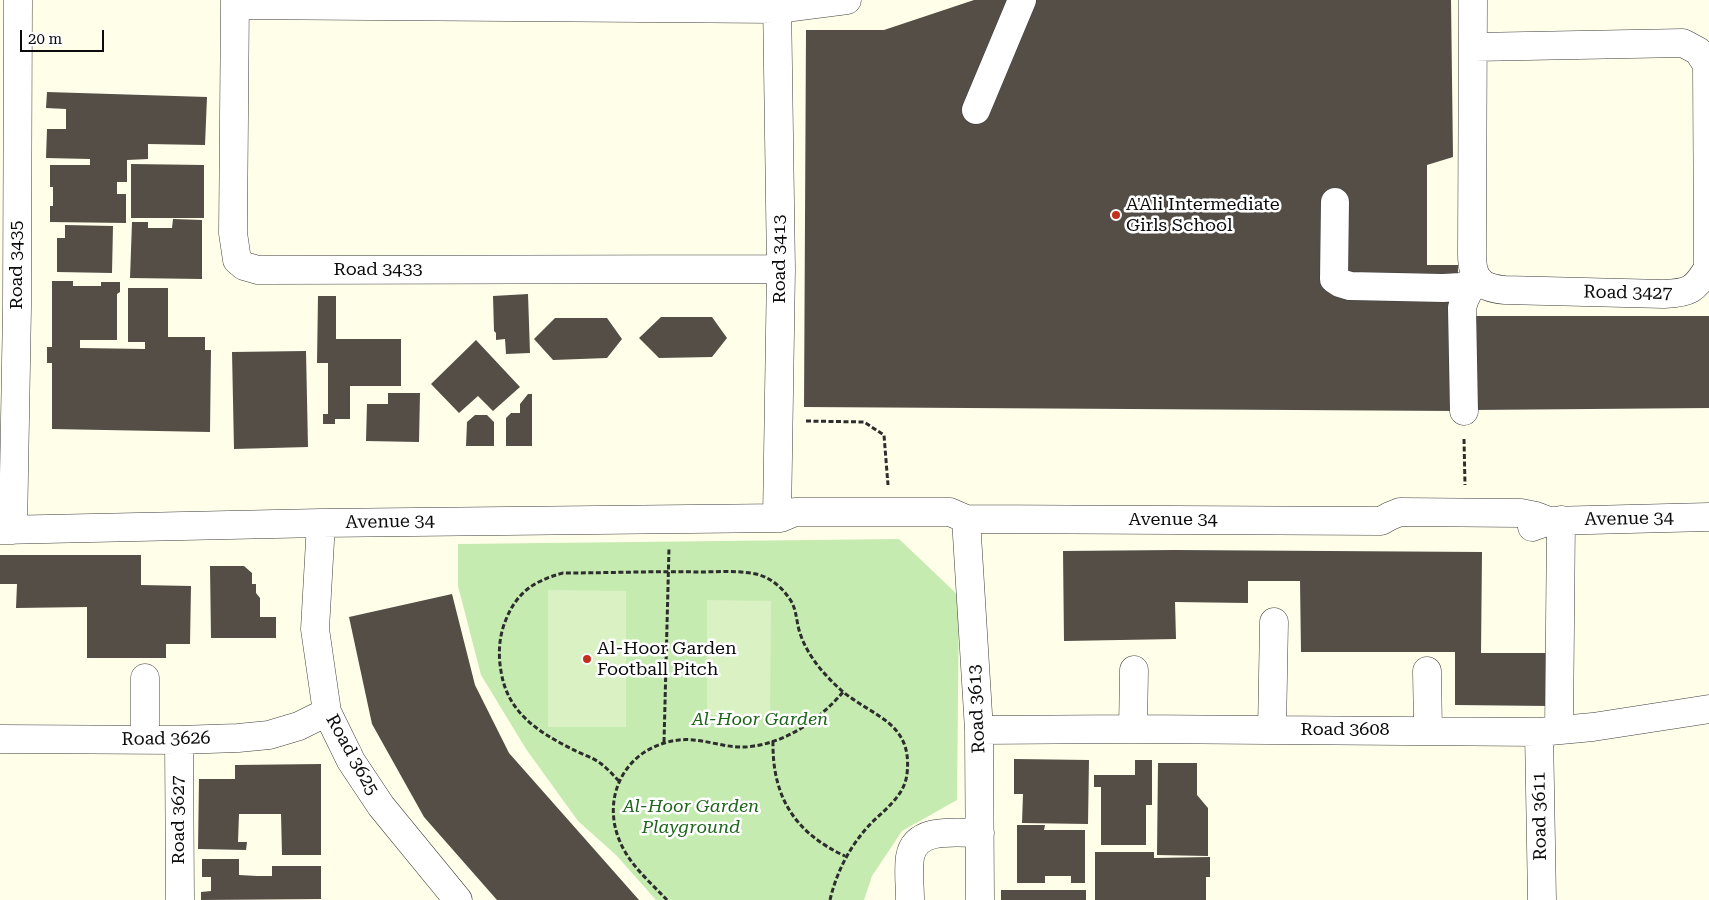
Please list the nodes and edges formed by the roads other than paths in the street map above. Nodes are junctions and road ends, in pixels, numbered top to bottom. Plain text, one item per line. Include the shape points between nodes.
1 (847, 0) edge
2 (1022, 0) edge
3 (1473, 0) edge
4 (235, 3) edge
5 (450, 4) edge
6 (777, 5) edge
7 (12, 8) edge
8 (1474, 47) junction
9 (976, 110) dead end
10 (1335, 202) dead end
11 (781, 269) junction
12 (1479, 280) junction
13 (8, 308) edge
14 (1464, 410) road end
15 (1709, 517) edge
16 (779, 518) junction
17 (966, 519) junction
18 (1381, 521) junction
19 (1555, 521) junction
20 (321, 523) junction
21 (6, 530) edge
22 (1274, 622) dead end
23 (1134, 670) dead end
24 (1427, 671) dead end
25 (145, 678) dead end
26 (1709, 709) edge
27 (327, 712) junction
28 (1134, 729) junction
29 (979, 730) junction
30 (1272, 730) junction
31 (1428, 730) junction
32 (1549, 731) junction
33 (0, 739) edge
34 (144, 740) junction
35 (179, 740) junction
36 (980, 833) junction
37 (180, 900) edge
38 (458, 900) edge
39 (910, 900) edge
40 (980, 900) edge
41 (1542, 900) edge

1 - 6 street
2 - 9 street
3 - 8 street
4 - 5 street
4 - 11 street, Road 3433 via 233,233 237,260 244,266 258,270
5 - 6 street
6 - 11 street, Road 3413
7 - 13 street, Road 3435
8 - 12 street via 1472,268
8 - 12 street, Road 3427 via 1683,43 1698,51 1703,58 1708,82 1708,268 1698,284 1682,293 1664,294 1490,289
10 - 12 street via 1334,278 1340,283 1350,286 1443,288 1461,287
11 - 16 street, Road 3413
12 - 14 street via 1464,296 1462,308
13 - 21 street, Road 3435
15 - 19 street, Avenue 34
16 - 17 street, Avenue 34 via 794,512 950,512
16 - 17 street, Avenue 34 via 794,527 942,529 959,525
16 - 20 street, Avenue 34
17 - 18 street, Avenue 34
17 - 29 street, Road 3613
18 - 19 street, Avenue 34 via 1400,512 1521,513
18 - 19 street, Avenue 34 via 1399,530 1475,531 1523,530
19 - 32 street, Road 3611
20 - 21 street, Avenue 34
20 - 27 street, Road 3625 via 315,629
22 - 30 street
23 - 28 street
24 - 31 street
25 - 34 street
26 - 32 street, Road 3608 via 1627,723
27 - 35 street, Road 3626 via 299,726 269,735
27 - 38 street, Road 3625 via 351,761 381,806
28 - 29 street, Road 3608
28 - 30 street, Road 3608
29 - 36 street, Road 3613
30 - 31 street, Road 3608
31 - 32 street, Road 3608
32 - 41 street, Road 3611
33 - 34 street, Road 3626
34 - 35 street, Road 3626
35 - 37 street, Road 3627
36 - 39 street via 936,834 919,840 910,857
36 - 40 street, Road 3613

